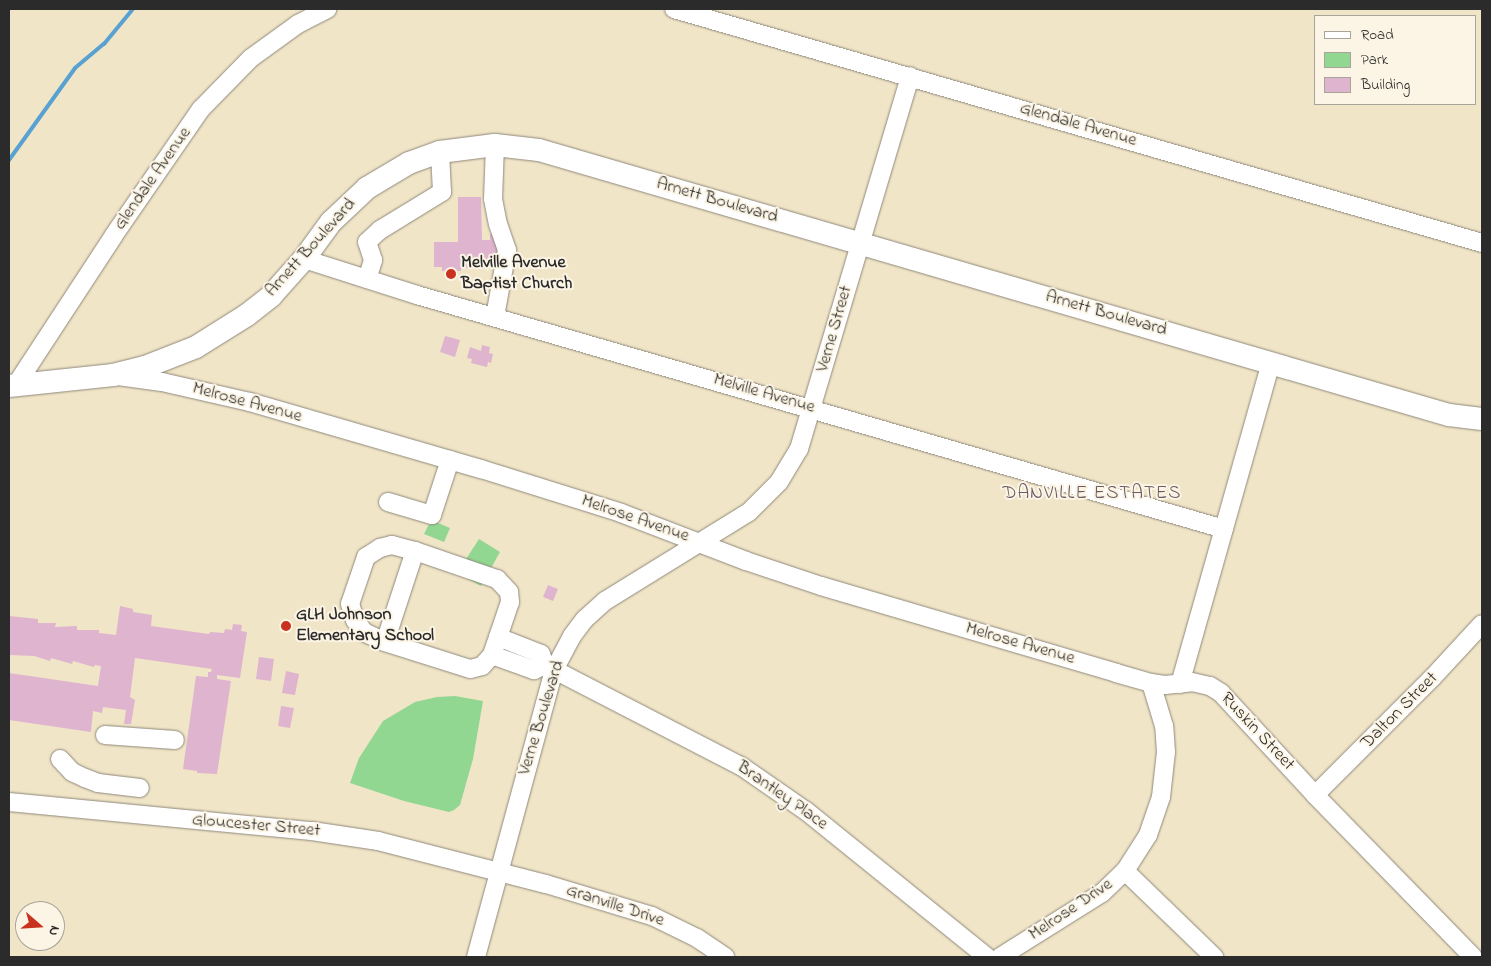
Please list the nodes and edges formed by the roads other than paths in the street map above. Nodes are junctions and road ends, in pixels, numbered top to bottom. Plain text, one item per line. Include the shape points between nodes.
1 (326, 9) edge
2 (674, 9) edge
3 (910, 76) junction
4 (495, 145) junction
5 (440, 152) junction
6 (860, 243) junction
7 (1482, 243) edge
8 (304, 259) junction
9 (367, 279) junction
10 (495, 317) junction
11 (1271, 362) junction
12 (113, 375) junction
13 (13, 386) edge
14 (812, 408) junction
15 (1482, 419) edge
16 (450, 460) junction
17 (388, 502) dead end
18 (1224, 529) junction
19 (701, 542) junction
20 (415, 551) junction
21 (1482, 624) edge
22 (498, 637) junction
23 (385, 642) junction
24 (492, 655) junction
25 (549, 668) junction
26 (1151, 683) junction
27 (1180, 684) junction
28 (105, 735) dead end
29 (175, 740) dead end
30 (60, 759) dead end
31 (140, 788) dead end
32 (1315, 795) junction
33 (9, 802) edge
34 (1125, 870) junction
35 (498, 872) junction
36 (476, 957) edge
37 (725, 957) edge
38 (987, 957) edge
39 (1000, 957) edge
40 (1214, 957) edge
41 (1473, 957) edge

1 - 13 street, Glendale Avenue via 298,24 251,58 201,109
2 - 3 street, Glendale Avenue
3 - 6 street, Verne Street
3 - 7 street, Glendale Avenue
4 - 5 main road, Arnett Boulevard
4 - 6 main road, Arnett Boulevard via 539,150
4 - 10 street via 493,198 507,250
5 - 8 main road, Arnett Boulevard via 409,163 367,188 331,222
5 - 9 street via 442,192 380,230 367,242 373,260
6 - 11 main road, Arnett Boulevard
6 - 14 street, Verne Street
8 - 9 street, Melville Avenue
8 - 12 main road, Arnett Boulevard via 270,296 222,333 174,357
9 - 10 street, Melville Avenue
10 - 14 street, Melville Avenue
11 - 15 main road, Arnett Boulevard via 1449,415
11 - 18 street
12 - 13 main road, Arnett Boulevard
12 - 16 street, Melrose Avenue via 219,394
14 - 18 street, Melville Avenue
14 - 19 street, Verne Street via 799,449 779,482 749,512
16 - 17 street via 432,515
16 - 19 street, Melrose Avenue via 621,513
18 - 27 street
19 - 25 street, Verne Boulevard via 604,600 585,618
19 - 26 street, Melrose Avenue via 821,586
20 - 22 street via 497,578 504,584 510,602
20 - 23 street
20 - 23 street via 392,545 366,557 350,604 364,632
21 - 32 street, Dalton Street via 1434,678
22 - 24 street
22 - 25 street via 541,654
23 - 24 street via 470,669 482,666
24 - 25 street via 534,670
25 - 35 street, Verne Boulevard
25 - 38 street, Brantley Place via 694,740 778,790
26 - 27 street
26 - 34 street, Melrose Drive via 1164,726 1165,775 1148,834
27 - 32 street, Ruskin Street via 1200,682 1216,689
28 - 29 street
30 - 31 street via 72,772 85,778
32 - 41 street, Ruskin Street
33 - 35 street, Gloucester Street via 341,834
34 - 39 street, Melrose Drive via 1102,893
34 - 40 street
35 - 36 street, Verne Boulevard
35 - 37 street, Granville Drive via 652,916 697,938

